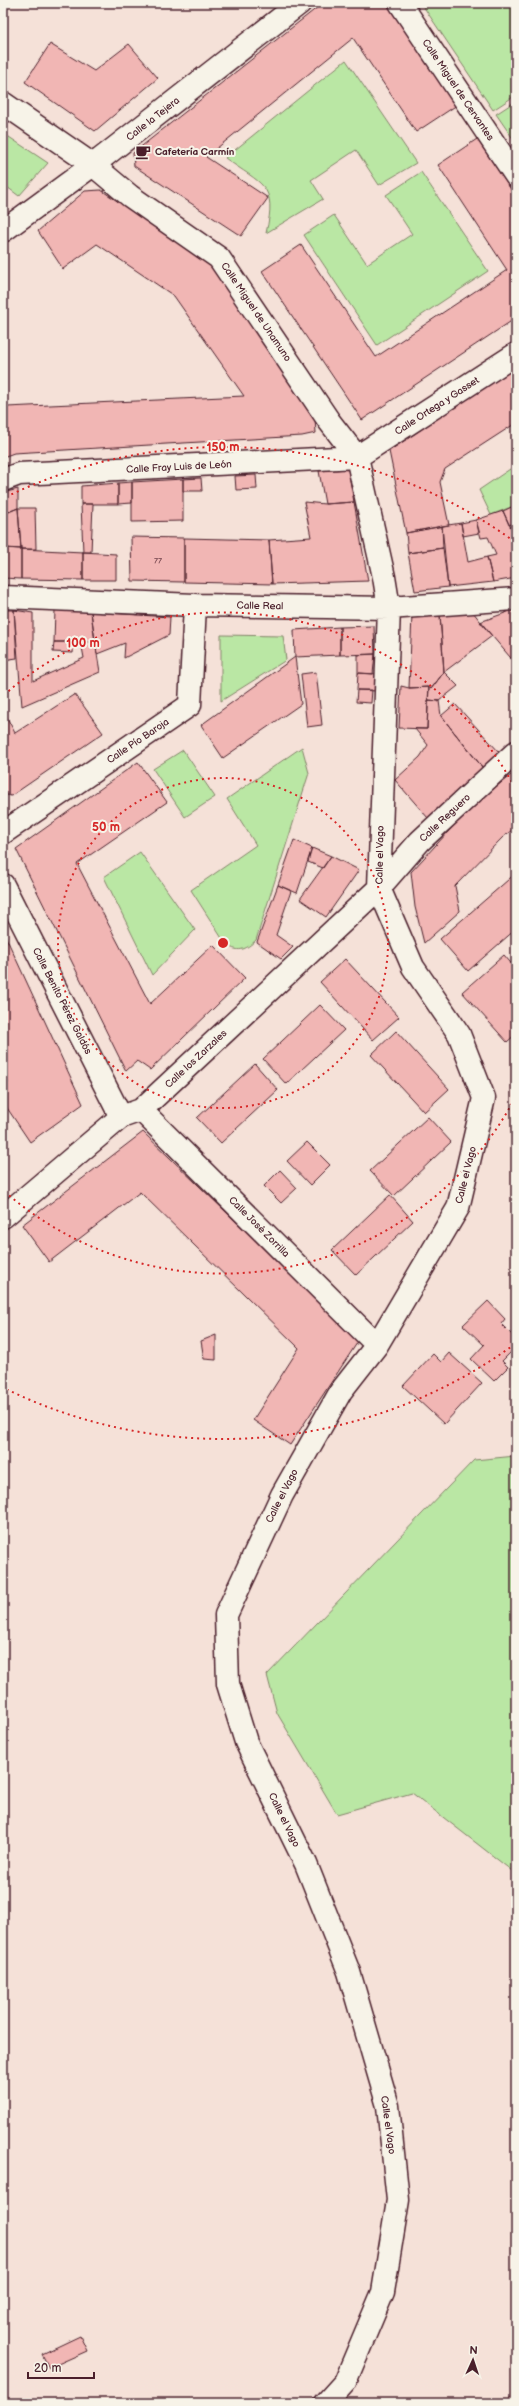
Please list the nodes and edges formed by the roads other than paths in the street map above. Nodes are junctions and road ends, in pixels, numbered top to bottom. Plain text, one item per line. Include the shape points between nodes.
1 (300, 3) edge
2 (400, 3) edge
3 (3, 103) edge
4 (93, 165) junction
5 (516, 176) edge
6 (3, 231) edge
7 (516, 354) edge
8 (357, 457) junction
9 (3, 480) edge
10 (3, 597) edge
11 (516, 599) edge
12 (195, 605) junction
13 (389, 608) junction
14 (516, 752) edge
15 (3, 833) edge
16 (3, 885) edge
17 (379, 888) junction
18 (142, 1110) junction
19 (122, 1117) junction
20 (3, 1217) edge
21 (377, 1345) junction
22 (326, 2403) edge

1 - 4 street, Calle la Tejera
2 - 5 street, Calle Miguel de Cervantes
3 - 4 street, Calle Miguel de Unamuno
4 - 6 street, Calle la Tejera
4 - 8 street, Calle Miguel de Unamuno via 130,196 219,258 329,421
7 - 8 street, Calle Ortega y Gasset
8 - 9 street, Calle Fray Luis de León via 19,474
8 - 13 street, Calle Miguel de Unamuno
10 - 12 street, Calle Real
11 - 13 street, Calle Real
12 - 13 street, Calle Real
12 - 15 street, Calle Pío Baroja via 190,705
13 - 17 street, Calle el Vago
14 - 17 street, Calle Reguero via 420,841
16 - 19 street, Calle Benito Pérez Galdós
17 - 18 street, Calle los Zarzales
17 - 21 street, Calle el Vago via 413,967 459,1034 484,1098 458,1208
18 - 19 street, Calle los Zarzales
18 - 21 street, Calle José Zorrilla
19 - 20 street, Calle los Zarzales
21 - 22 street, Calle el Vago via 341,1391 282,1495 226,1615 228,1684 246,1742 306,1864 346,1965 388,2106 398,2200 383,2292 345,2382

